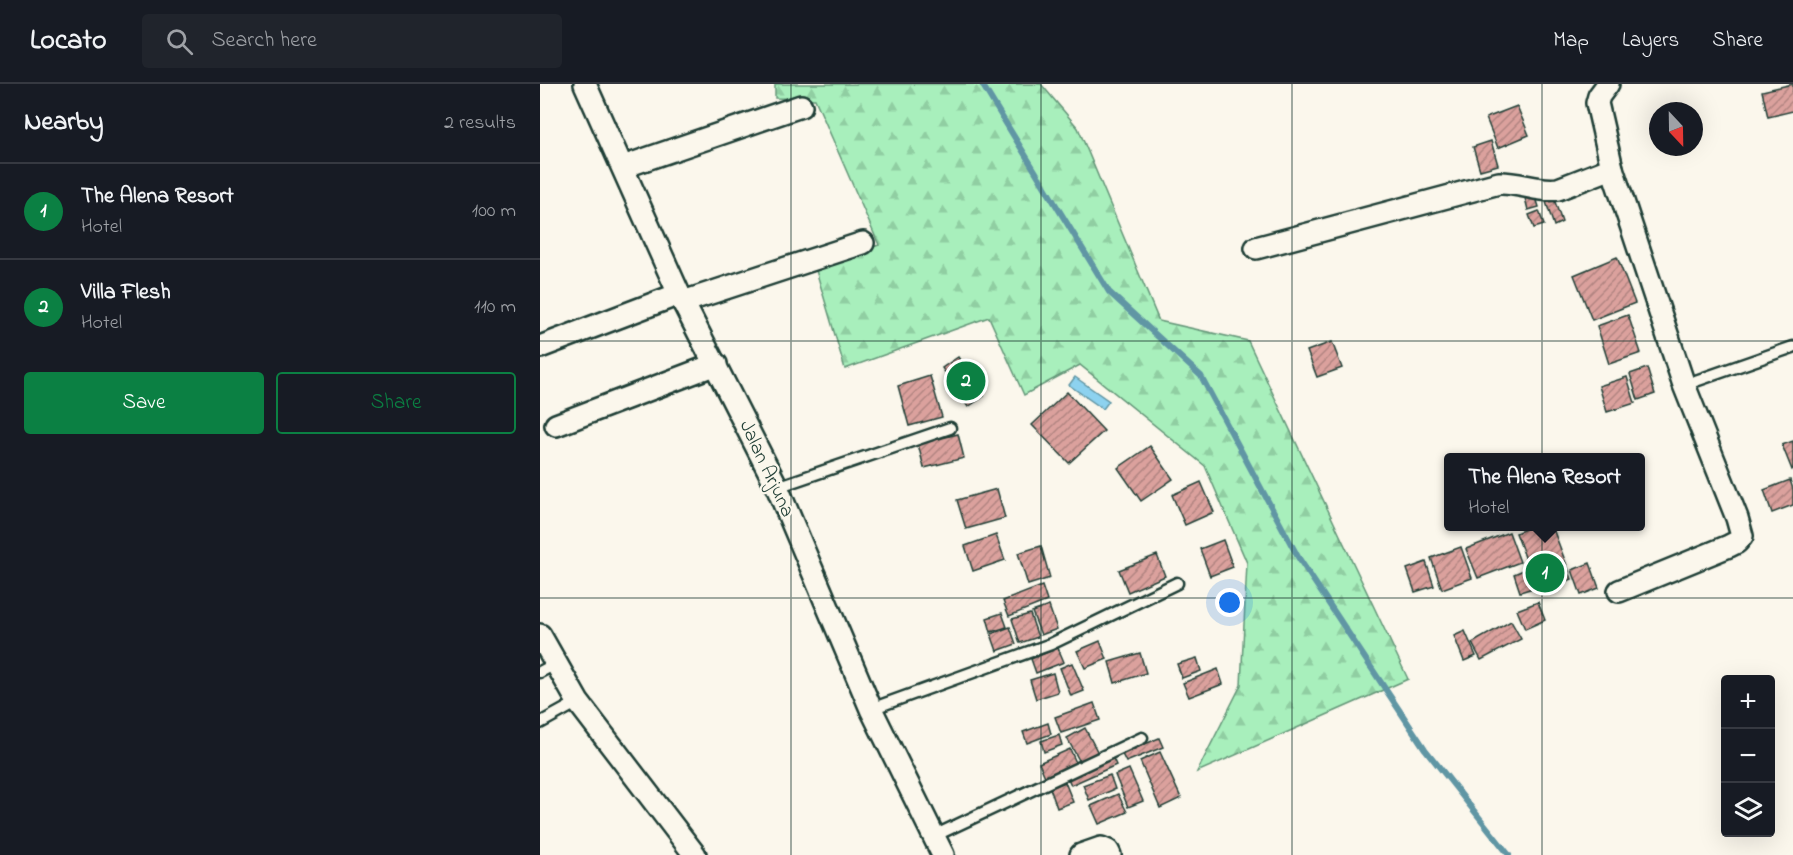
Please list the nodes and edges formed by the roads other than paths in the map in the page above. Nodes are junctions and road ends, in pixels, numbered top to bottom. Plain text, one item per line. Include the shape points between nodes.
1 (585, 84) edge
2 (1608, 84) edge
3 (801, 106) dead end
4 (623, 166) junction
5 (1612, 168) junction
6 (863, 243) dead end
7 (1256, 248) dead end
8 (681, 298) junction
9 (540, 347) edge
10 (1793, 347) edge
11 (716, 364) junction
12 (1684, 385) junction
13 (556, 425) dead end
14 (950, 428) dead end
15 (777, 487) junction
16 (1177, 584) dead end
17 (1618, 591) dead end
18 (540, 635) edge
19 (548, 668) edge
20 (578, 702) junction
21 (871, 709) junction
22 (540, 723) edge
23 (1142, 738) dead end
24 (934, 836) junction
25 (695, 855) edge
26 (943, 855) edge
27 (1081, 855) edge
28 (1110, 855) edge

1 - 4 street, Jalan Arjuna
2 - 5 street via 1598,103
3 - 4 street
4 - 8 street, Jalan Arjuna
5 - 7 street via 1558,189 1499,183
5 - 12 street
6 - 8 street
8 - 9 street
8 - 11 street, Jalan Arjuna
10 - 12 lane
11 - 13 street
11 - 15 street, Jalan Arjuna
12 - 17 street via 1742,536 1729,546
14 - 15 lane
15 - 21 street, Jalan Arjuna
16 - 21 lane via 1052,644
18 - 19 street
19 - 20 street
20 - 22 lane
20 - 25 street
21 - 24 street, Jalan Arjuna
23 - 24 lane
24 - 26 street, Jalan Arjuna
27 - 28 street via 1101,848

